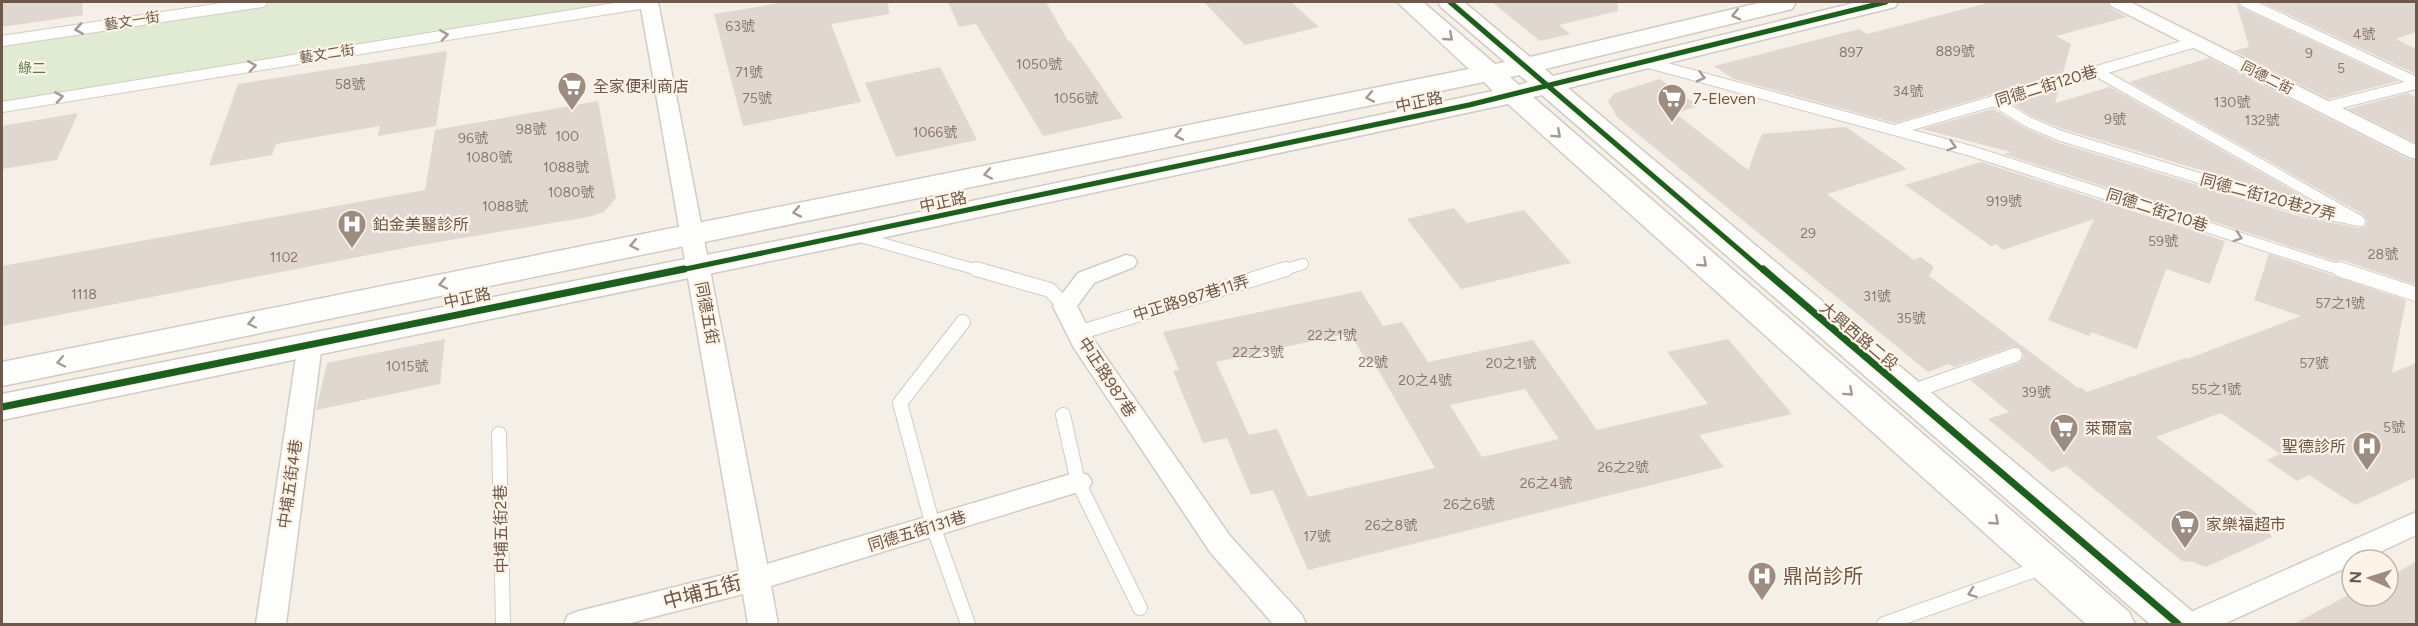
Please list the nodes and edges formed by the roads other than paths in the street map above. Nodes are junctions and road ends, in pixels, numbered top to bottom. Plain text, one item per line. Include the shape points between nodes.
1 (262, 2) edge
2 (650, 2) edge
3 (1409, 2) edge
4 (1450, 2) edge
5 (1793, 2) edge
6 (1886, 2) edge
7 (2117, 2) edge
8 (2245, 2) edge
9 (2, 41) edge
10 (2196, 42) junction
11 (1645, 62) junction
12 (2096, 71) junction
13 (1519, 80) junction
14 (2416, 83) edge
15 (1995, 101) junction
16 (2, 107) edge
17 (2326, 107) junction
18 (1896, 130) junction
19 (2416, 153) edge
20 (692, 234) junction
21 (853, 235) junction
22 (1126, 262) dead end
23 (1303, 264) dead end
24 (698, 265) junction
25 (2416, 294) edge
26 (1065, 306) junction
27 (963, 322) dead end
28 (1078, 333) junction
29 (310, 344) junction
30 (2015, 355) dead end
31 (2, 374) edge
32 (1907, 394) junction
33 (2, 407) edge
34 (1063, 415) dead end
35 (500, 434) dead end
36 (1078, 482) junction
37 (2416, 523) edge
38 (933, 526) junction
39 (2047, 566) junction
40 (755, 579) junction
41 (1140, 608) dead end
42 (271, 624) edge
43 (503, 624) edge
44 (579, 624) edge
45 (764, 624) edge
46 (968, 624) edge
47 (1290, 624) edge
48 (1884, 624) edge
49 (2114, 624) edge
50 (2178, 624) edge
51 (2195, 624) edge

1 -> 9 lane, 藝文一街
16 -> 2 lane, 藝文二街
2 - 20 street, 同德五街
3 -> 13 street
4 - 13 street
5 -> 13 street, 中正路
6 - 11 street, 中正路
7 - 10 street, 同德二街
8 - 14 lane
10 - 12 lane, 同德二街120巷
10 - 17 street, 同德二街
11 - 13 street, 中正路
11 -> 18 lane, 同德二街210巷
12 - 15 lane, 同德二街120巷
12 - 15 lane, 同德二街120巷27弄 via 2360,221 2301,209 2052,133
13 -> 20 street, 中正路
13 - 21 street, 中正路
13 - 32 street, 大興西路二段
13 -> 39 street
14 - 17 lane
15 - 18 lane, 同德二街120巷
17 - 19 street, 同德二街
18 -> 25 lane, 同德二街210巷
20 - 24 street, 同德五街
20 -> 31 street, 中正路
21 - 24 street, 中正路
21 - 26 lane, 中正路987巷 via 1050,290
22 - 26 street via 1086,278
23 - 28 lane, 中正路987巷11弄
24 - 29 street, 中正路
24 - 40 street, 同德五街
26 - 28 street, 中正路987巷
27 - 38 lane via 900,403
28 - 47 street, 中正路987巷 via 1220,544
29 - 33 street, 中正路
29 - 42 street, 中埔五街4巷
30 - 32 lane
32 - 50 street, 大興西路二段
34 - 36 lane
35 - 43 lane, 中埔五街2巷
36 - 38 street, 同德五街131巷
36 - 41 lane
37 - 51 street
38 - 40 street, 同德五街131巷
38 - 46 lane
39 -> 48 lane
39 - 49 street
40 - 44 street, 中埔五街
40 - 45 street, 同德五街

